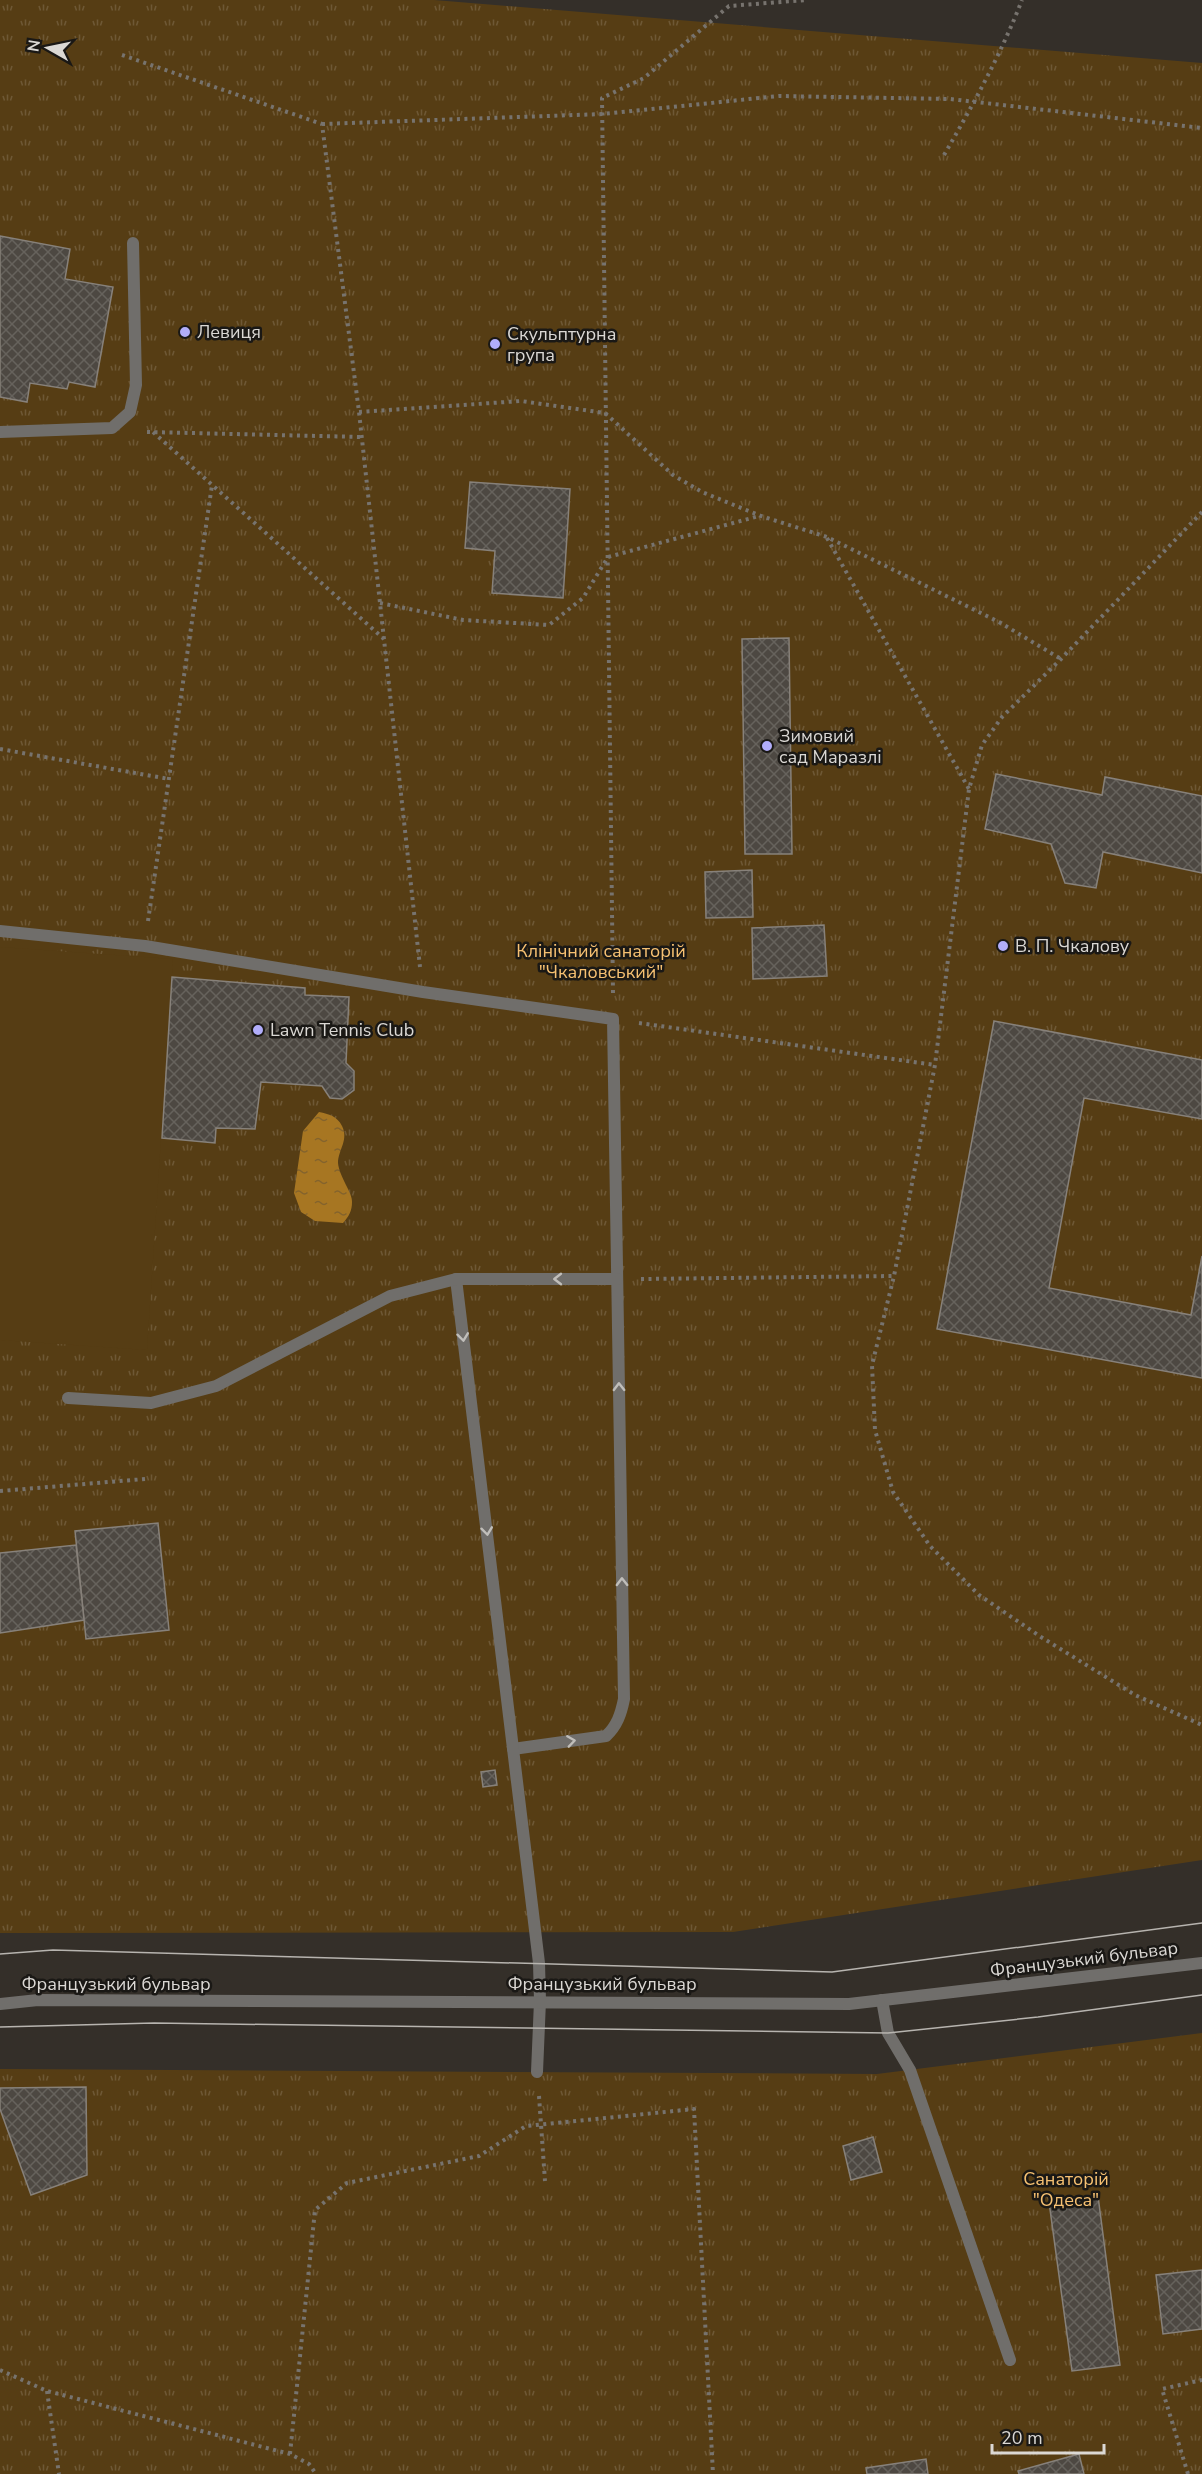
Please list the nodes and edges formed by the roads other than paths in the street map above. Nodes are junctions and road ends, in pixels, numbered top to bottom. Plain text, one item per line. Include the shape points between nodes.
1 (133, 243) dead end
2 (0, 432) edge
3 (0, 931) edge
4 (456, 1279) junction
5 (617, 1280) junction
6 (68, 1398) dead end
7 (513, 1749) junction
8 (1202, 1963) edge
9 (882, 2000) junction
10 (540, 2001) junction
11 (0, 2004) edge
12 (537, 2072) road end
13 (1010, 2360) dead end

1 - 2 street via 136,384 130,412 112,428
3 - 5 street via 145,946 613,1019
5 -> 4 street
4 - 6 street via 390,1296 216,1386 151,1403
4 -> 7 street
7 -> 5 street via 606,1736 613,1730 624,1700
7 - 10 street via 539,1963
8 - 9 street, Французький бульвар
9 - 10 street, Французький бульвар via 849,2004
9 - 13 street via 888,2033 910,2070
10 - 11 street, Французький бульвар via 38,2000
10 - 12 street

